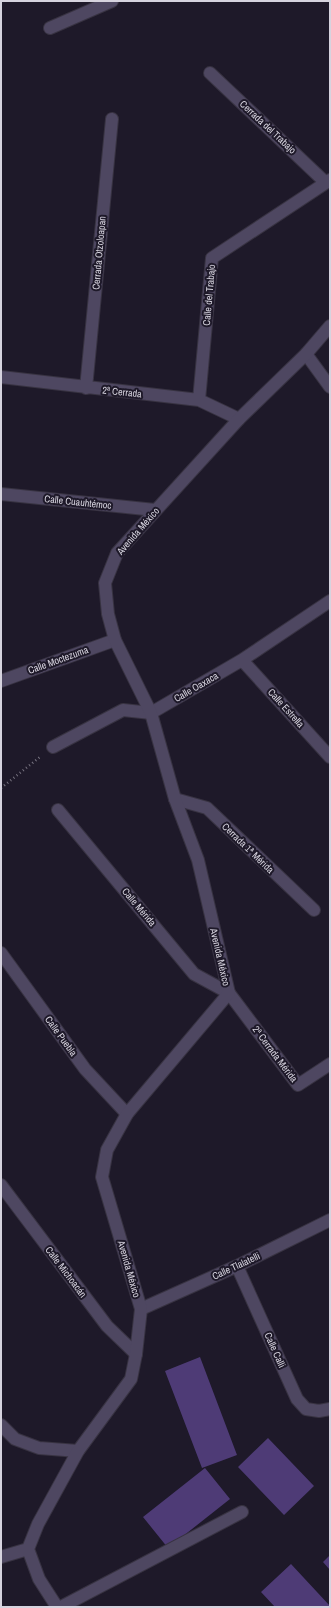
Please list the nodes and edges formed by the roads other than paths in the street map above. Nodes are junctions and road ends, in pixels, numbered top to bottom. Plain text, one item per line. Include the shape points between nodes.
1 (112, 1) edge
2 (50, 28) dead end
3 (210, 73) dead end
4 (112, 119) dead end
5 (328, 181) edge
6 (330, 326) edge
7 (306, 354) junction
8 (1, 377) edge
9 (330, 387) edge
10 (86, 388) junction
11 (199, 400) junction
12 (239, 419) junction
13 (1, 494) edge
14 (155, 510) junction
15 (330, 601) edge
16 (115, 640) junction
17 (242, 660) junction
18 (1, 681) edge
19 (150, 713) junction
20 (53, 747) road end
21 (330, 757) edge
22 (175, 799) junction
23 (58, 810) dead end
24 (314, 910) dead end
25 (1, 953) edge
26 (229, 993) junction
27 (330, 1064) edge
28 (127, 1114) junction
29 (1, 1185) edge
30 (330, 1220) edge
31 (237, 1266) junction
32 (141, 1308) junction
33 (136, 1354) junction
34 (330, 1409) edge
35 (1, 1426) edge
36 (78, 1451) junction
37 (242, 1512) dead end
38 (28, 1549) junction
39 (1, 1557) edge
40 (58, 1607) edge
41 (61, 1607) edge

1 - 2 street
3 - 5 street, Cerrada del Trabajo
4 - 10 street, Cerrada Otzoloapan
5 - 11 street, Calle del Trabajo via 212,258
6 - 7 street, Avenida México
7 - 9 street
7 - 12 street, Avenida México
8 - 10 street, 2ª Cerrada
10 - 11 street, 2ª Cerrada
11 - 12 street, 2ª Cerrada
12 - 14 street, Avenida México
13 - 14 street, Calle Cuauhtémoc
14 - 16 street, Avenida México via 117,553 105,583 108,614
15 - 17 street, Calle Oaxaca
16 - 18 street, Calle Moctezuma
16 - 19 street, Avenida México
17 - 19 street, Calle Oaxaca
17 - 21 street, Calle Estrella
19 - 20 street via 123,710
19 - 22 street, Avenida México
22 - 24 street, Cerrada 1ª Mérida via 206,808
22 - 26 street, Avenida México via 198,860
23 - 26 street, Calle Mérida via 194,974
25 - 28 street, Calle Puebla via 85,1069
26 - 27 street, 2ª Cerrada Mérida via 298,1085
26 - 28 street, Avenida México
28 - 32 street, Avenida México via 107,1150 102,1177
29 - 33 street, Calle Michoacán via 107,1326
30 - 31 street, Calle Tlalatelli
31 - 32 street, Calle Tlalatelli
31 - 34 street, Calle Calli via 297,1399 306,1409
32 - 33 street, Avenida México
33 - 36 street, Avenida México via 131,1379
35 - 36 street via 15,1439 39,1448
36 - 38 street, Avenida México via 48,1505
37 - 41 street
38 - 39 street
38 - 40 street via 39,1579

